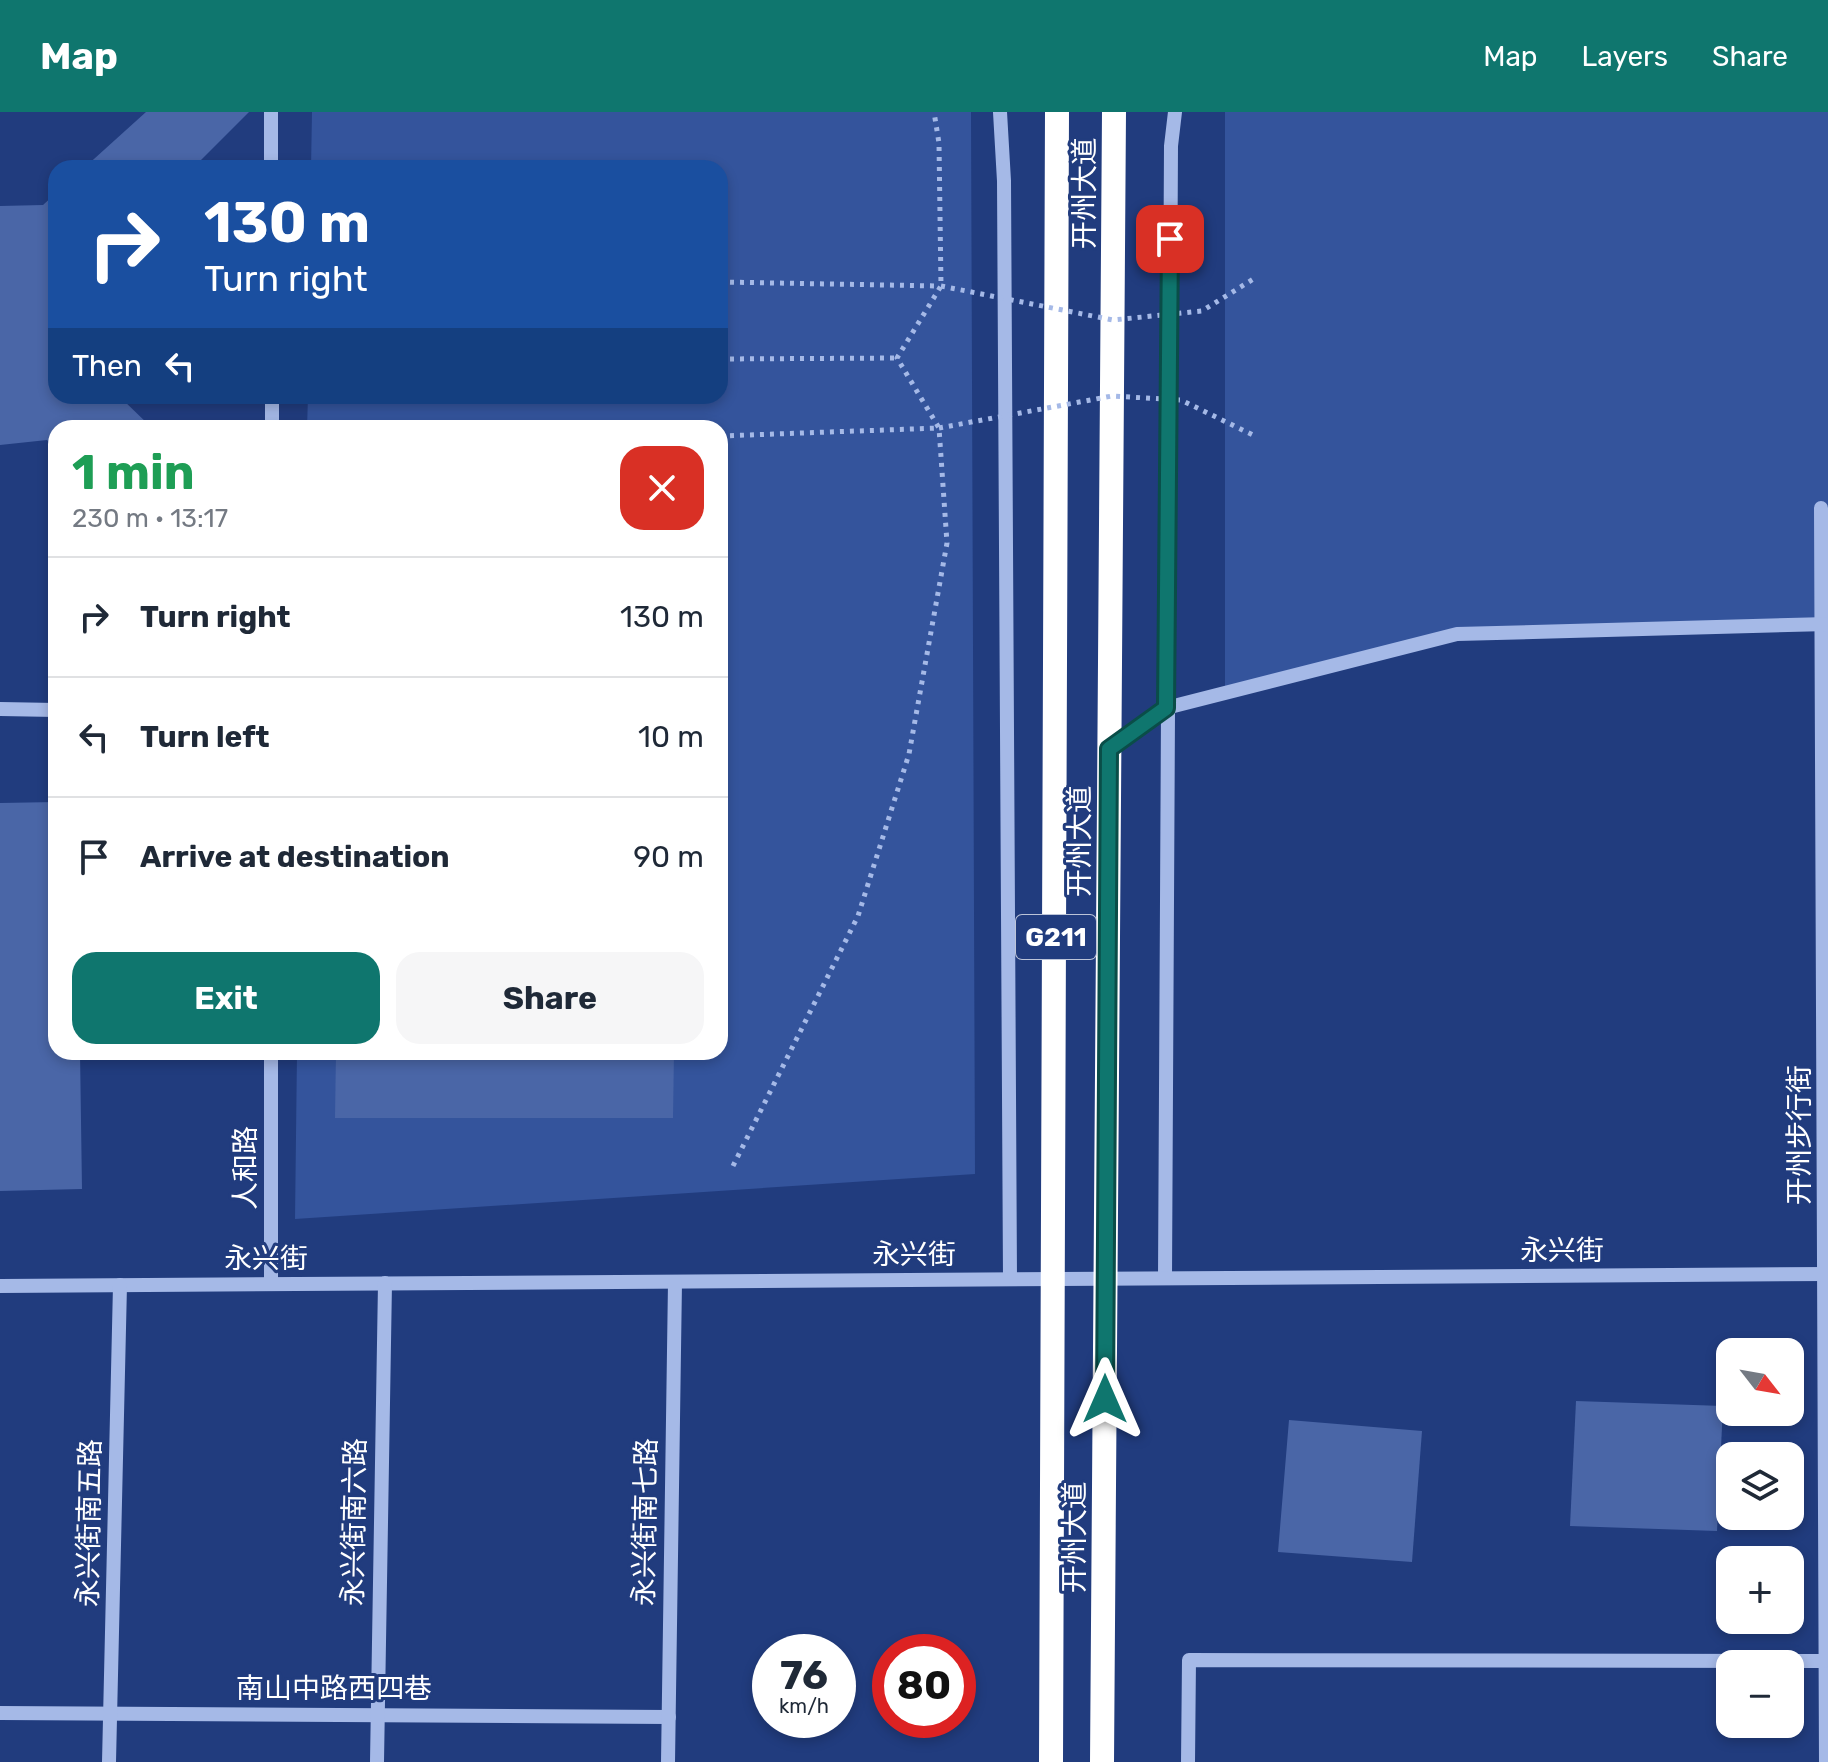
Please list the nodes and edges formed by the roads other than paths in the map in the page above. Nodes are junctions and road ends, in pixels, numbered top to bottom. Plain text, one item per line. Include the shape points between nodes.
1 (271, 112) edge
2 (1000, 112) edge
3 (1057, 112) edge
4 (1114, 112) edge
5 (1175, 112) edge
6 (271, 160) edge
7 (1821, 508) dead end
8 (1825, 624) edge
9 (1166, 708) junction
10 (0, 709) edge
11 (48, 710) edge
12 (1109, 749) junction
13 (271, 1060) edge
14 (1827, 1274) edge
15 (1106, 1278) junction
16 (1165, 1278) junction
17 (1010, 1279) junction
18 (1055, 1279) junction
19 (675, 1282) junction
20 (385, 1283) junction
21 (271, 1284) junction
22 (120, 1285) junction
23 (0, 1286) edge
24 (1824, 1661) junction
25 (0, 1713) edge
26 (110, 1713) junction
27 (376, 1714) junction
28 (669, 1717) junction
29 (109, 1762) edge
30 (377, 1762) edge
31 (668, 1762) edge
32 (1051, 1762) edge
33 (1102, 1762) edge
34 (1188, 1762) edge
35 (1826, 1762) edge

1 - 6 street
2 - 17 street
3 - 18 highway, 开州大道 / G211
4 - 12 highway, 开州大道 / G211
5 - 9 street
7 - 8 street, 开州步行街
8 - 9 street via 1457,634
8 - 14 street, 开州步行街
9 - 12 street
9 - 16 street
10 - 11 street
12 - 15 highway, 开州大道 / G211
13 - 21 street, 人和路
14 - 16 street, 永兴街
14 - 24 street, 开州步行街
15 - 16 street, 永兴街
15 - 18 street, 永兴街
15 - 33 highway, 开州大道 / G211
17 - 18 street, 永兴街
17 - 19 street, 永兴街
18 - 32 highway, 开州大道 / G211
19 - 20 street, 永兴街
19 - 28 street, 永兴街南七路
20 - 21 street, 永兴街
20 - 27 street, 永兴街南六路
21 - 22 street, 永兴街
22 - 23 street, 永兴街
22 - 26 street, 永兴街南五路
24 - 34 street via 1189,1660
24 - 35 street, 开州步行街
25 - 26 street, 南山中路西四巷
26 - 27 street, 南山中路西四巷
26 - 29 street, 永兴街南五路
27 - 28 street, 南山中路西四巷
27 - 30 street, 永兴街南六路
28 - 31 street, 永兴街南七路

